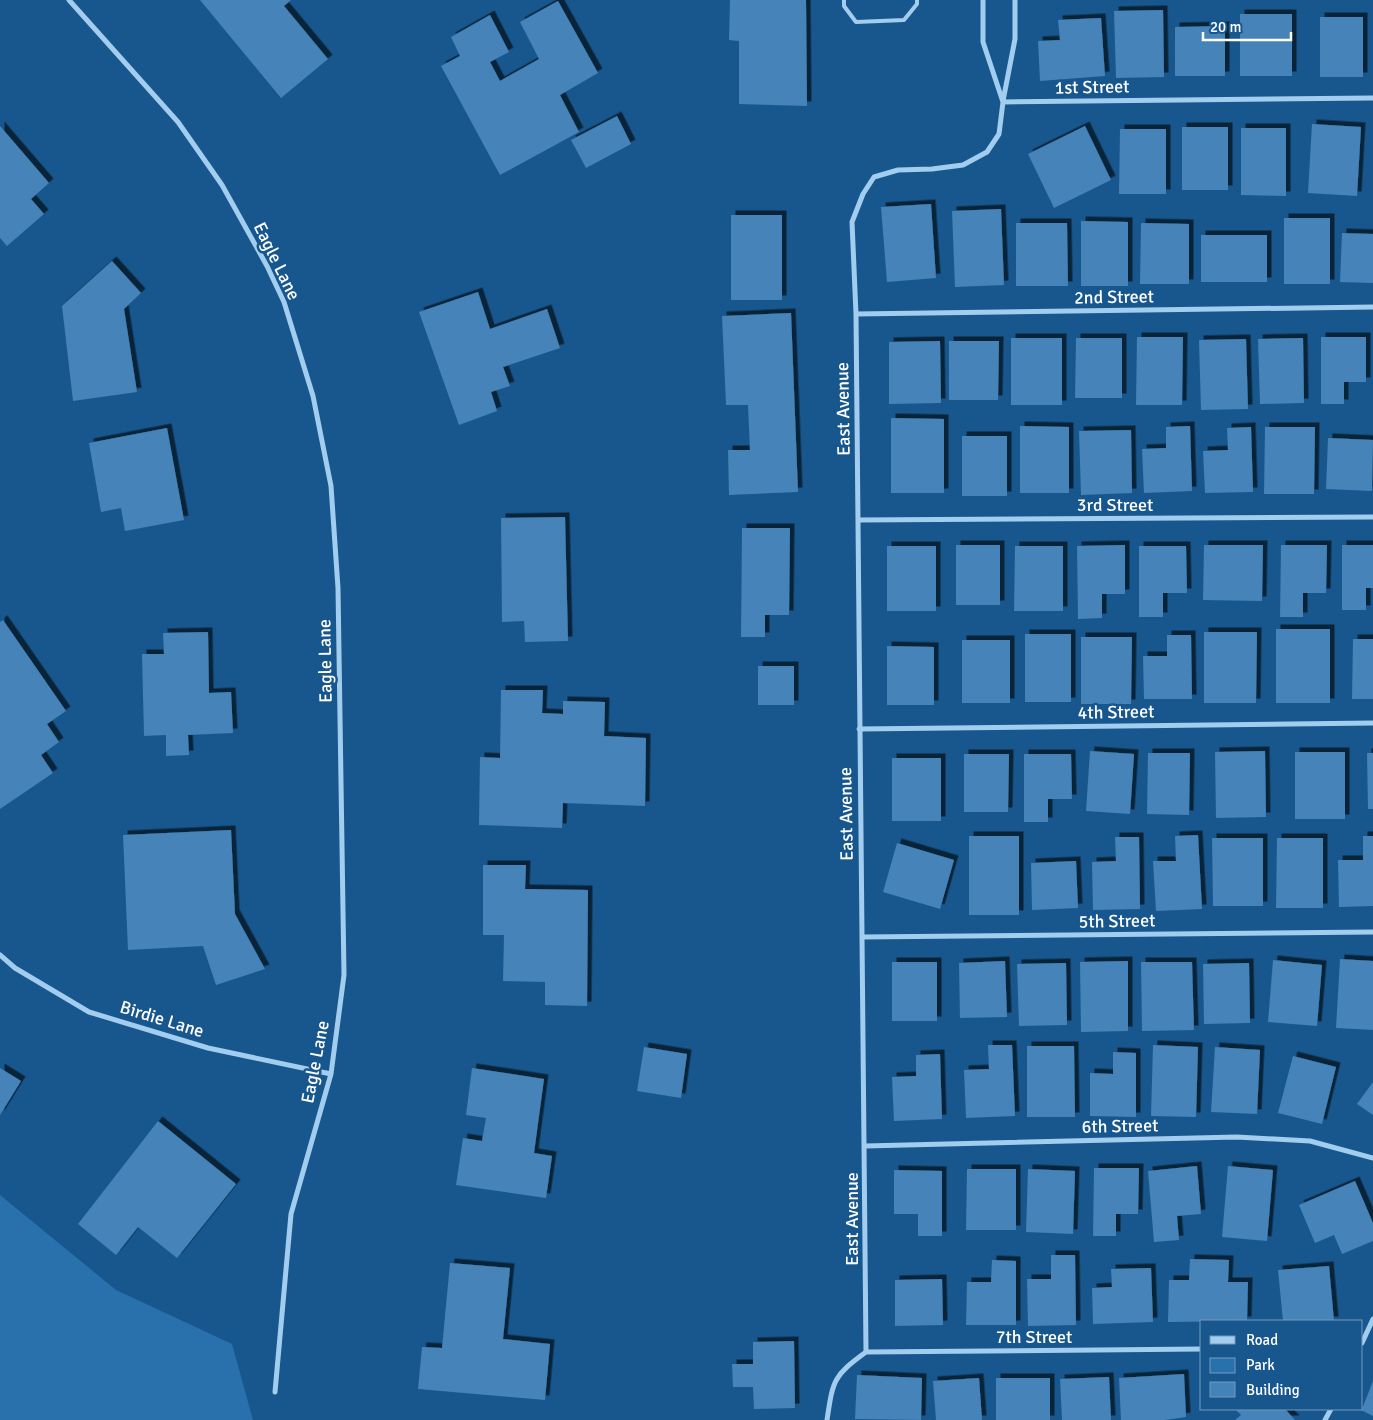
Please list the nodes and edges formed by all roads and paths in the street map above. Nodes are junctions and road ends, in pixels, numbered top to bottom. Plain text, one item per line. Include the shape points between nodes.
1 (69, 0) edge
2 (844, 0) edge
3 (917, 0) edge
4 (983, 0) edge
5 (1015, 0) edge
6 (1373, 98) edge
7 (1003, 102) junction
8 (1373, 307) edge
9 (856, 314) junction
10 (1373, 517) edge
11 (858, 520) junction
12 (1373, 723) edge
13 (859, 729) junction
14 (1373, 932) edge
15 (862, 937) junction
16 (0, 955) edge
17 (330, 1074) junction
18 (865, 1146) junction
19 (1373, 1158) edge
20 (1373, 1319) edge
21 (1363, 1341) edge
22 (1200, 1349) edge
23 (866, 1352) junction
24 (275, 1392) dead end
25 (827, 1420) edge

1 - 17 street, Eagle Lane via 178,122 222,185 284,302 314,396 331,486 338,588 344,975
2 - 3 lane via 844,6 856,22 904,20
4 - 7 street via 983,42
5 - 7 street via 1015,39
6 - 7 street, 1st Street
7 - 9 street, East Avenue via 999,134 987,152 963,165 898,170 874,178 863,194 852,222
8 - 9 street, 2nd Street
9 - 11 street, East Avenue
10 - 11 street, 3rd Street
11 - 13 street, East Avenue
12 - 13 street, 4th Street
13 - 15 street, East Avenue
14 - 15 street, 5th Street
15 - 18 street, East Avenue
16 - 17 street, Birdie Lane via 15,968 89,1012 208,1048
17 - 24 street, Eagle Lane via 291,1214
18 - 19 street, 6th Street via 1237,1137 1310,1141
18 - 23 street, East Avenue
20 - 21 street
22 - 23 street, 7th Street
23 - 25 street via 843,1368 832,1388

